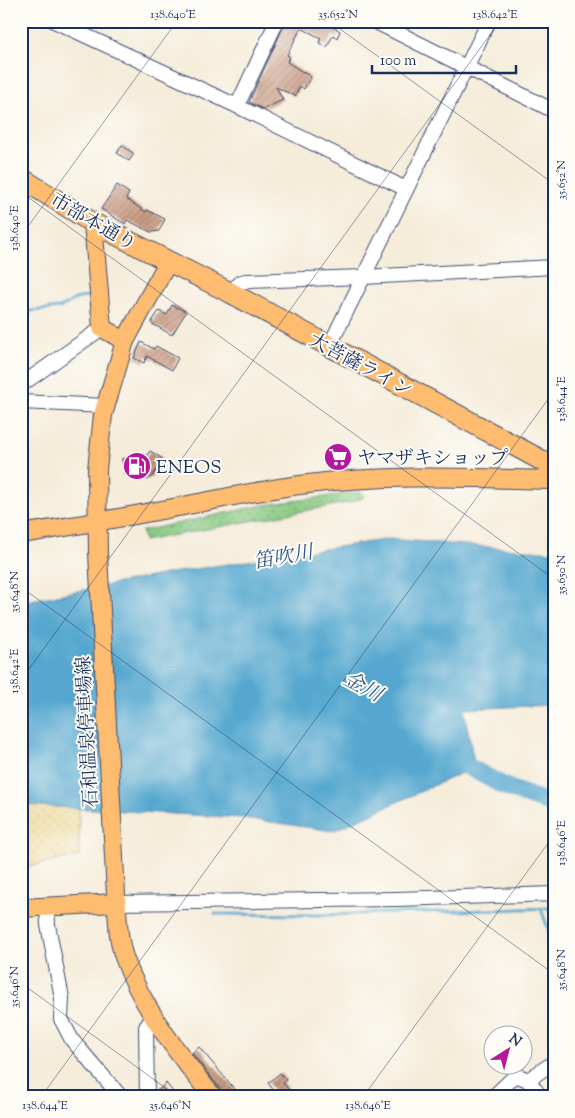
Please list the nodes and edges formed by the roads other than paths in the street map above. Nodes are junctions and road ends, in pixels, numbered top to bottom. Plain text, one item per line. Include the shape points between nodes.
1 (54, 21) edge
2 (277, 21) edge
3 (374, 21) edge
4 (489, 21) edge
5 (465, 67) junction
6 (237, 106) junction
7 (554, 111) edge
8 (21, 178) edge
9 (406, 189) junction
10 (93, 223) junction
11 (168, 262) junction
12 (554, 268) edge
13 (363, 277) junction
14 (231, 293) junction
15 (102, 328) junction
16 (126, 341) junction
17 (329, 347) junction
18 (21, 385) edge
19 (21, 402) edge
20 (106, 406) junction
21 (526, 452) junction
22 (554, 467) edge
23 (516, 479) junction
24 (554, 480) edge
25 (96, 523) junction
26 (21, 534) edge
27 (554, 894) edge
28 (116, 899) junction
29 (21, 908) edge
30 (47, 909) junction
31 (154, 1016) junction
32 (554, 1062) edge
33 (528, 1080) junction
34 (120, 1097) edge
35 (147, 1097) edge
36 (213, 1097) edge
37 (493, 1097) edge
38 (540, 1097) edge

1 - 6 street
2 - 6 street
3 - 5 street
4 - 5 street
5 - 7 street
5 - 9 street
6 - 9 street
8 - 10 highway, 市部本通り
9 - 13 street
10 - 11 highway, 市部本通り
10 - 15 main road
11 - 14 highway, 大菩薩ライン
11 - 16 main road, 石和温泉停車場線
12 - 13 street
13 - 14 street via 244,281
13 - 17 street
14 - 17 highway, 大菩薩ライン
15 - 16 main road
15 - 18 street
16 - 20 main road, 石和温泉停車場線
17 - 21 highway, 大菩薩ライン
19 - 20 street
20 - 25 main road, 石和温泉停車場線 via 97,469
21 - 22 highway, 大菩薩ライン
21 - 23 main road via 526,466
23 - 24 main road
23 - 25 main road via 389,477 308,484
25 - 26 main road
25 - 28 main road, 石和温泉停車場線
27 - 28 street via 387,899
28 - 30 main road
28 - 31 main road, 石和温泉停車場線 via 124,956
29 - 30 main road
30 - 34 street via 62,998 61,1019 72,1040
31 - 35 street via 146,1027
31 - 36 main road, 石和温泉停車場線
32 - 33 street
33 - 37 street via 516,1075
33 - 38 street

